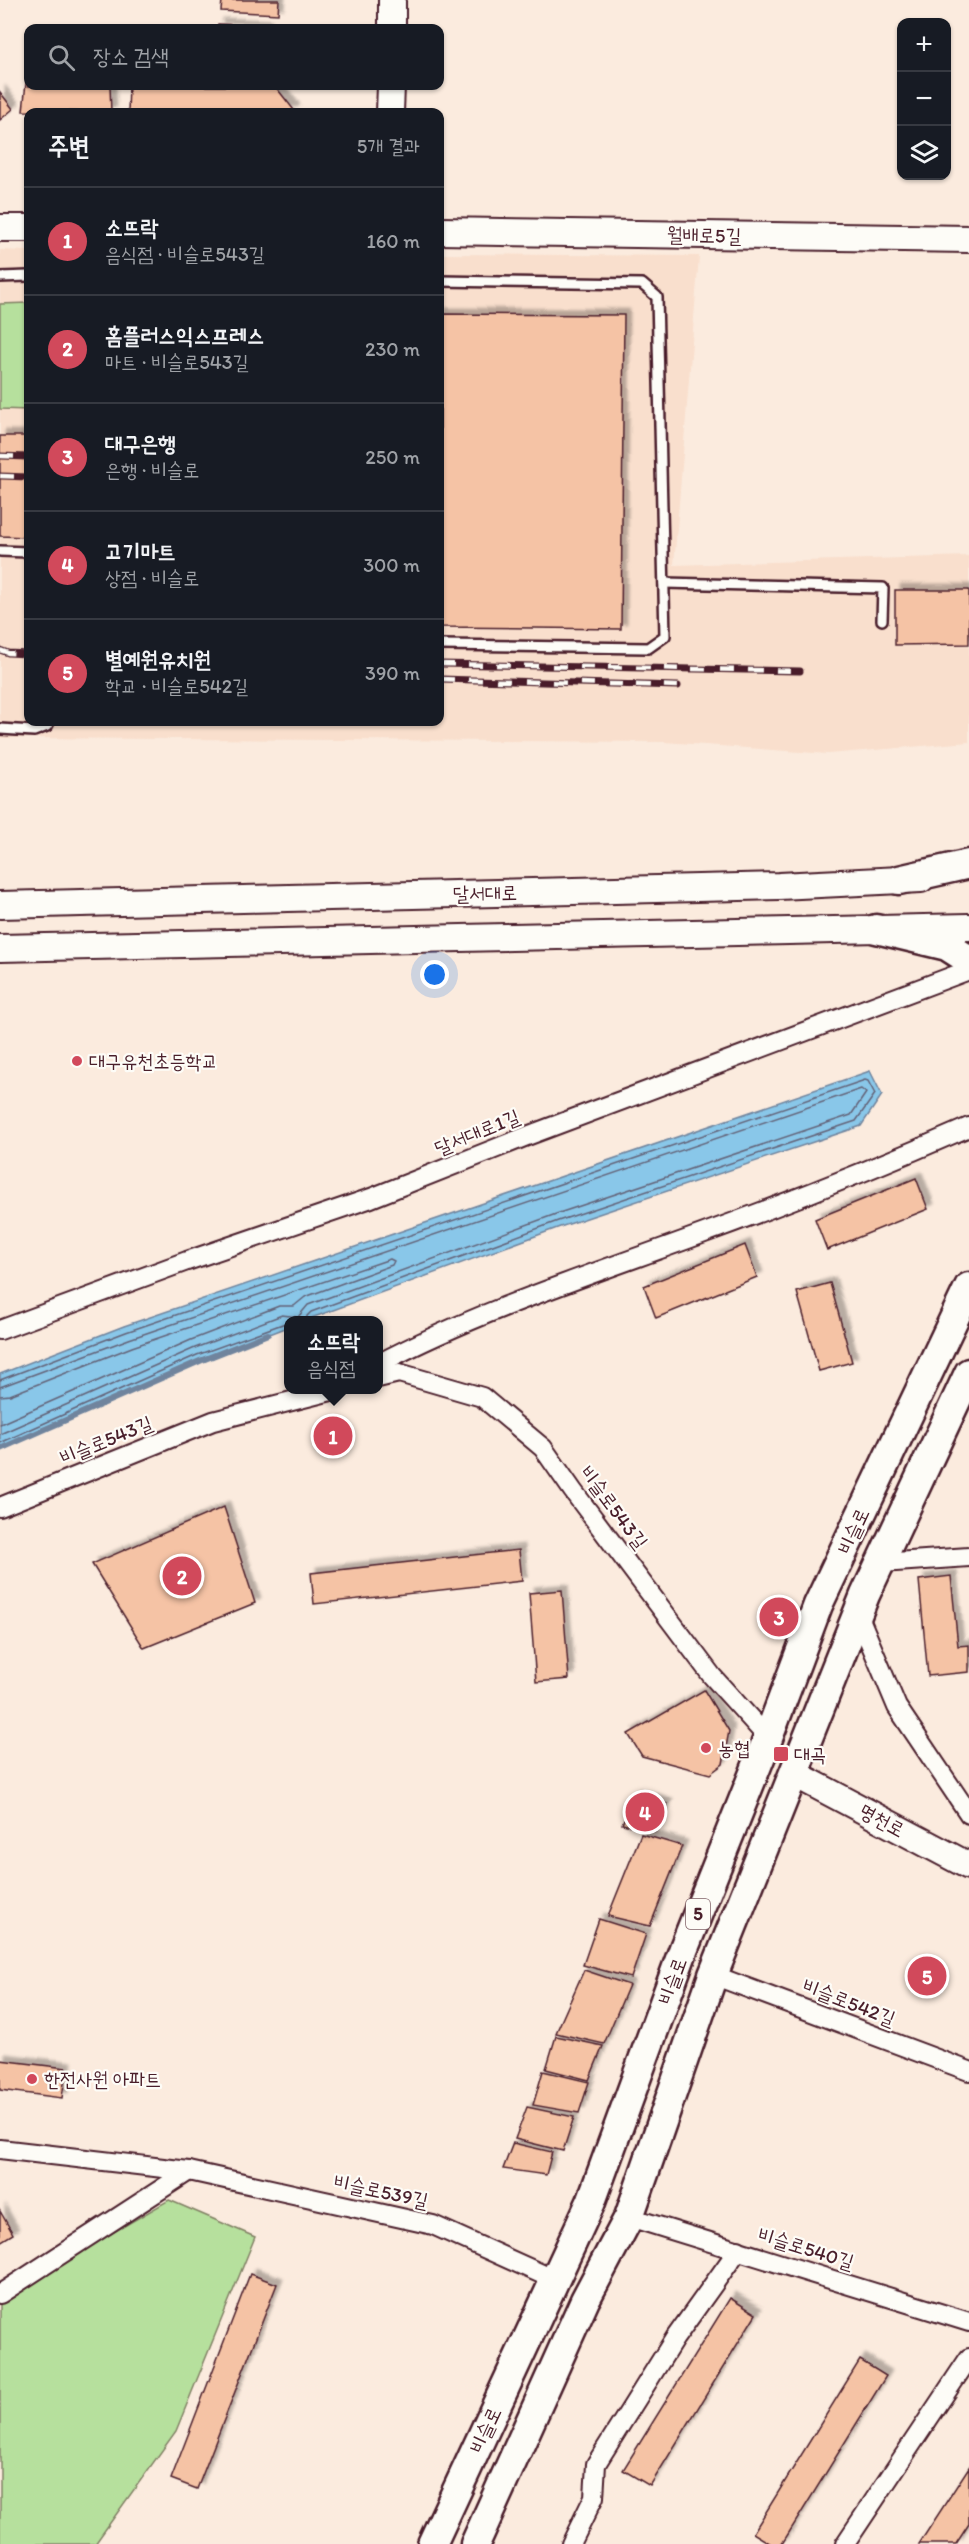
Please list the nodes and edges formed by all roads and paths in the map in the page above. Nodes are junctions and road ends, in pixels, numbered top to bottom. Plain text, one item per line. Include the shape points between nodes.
1 (392, 0) edge
2 (392, 24) edge
3 (391, 90) edge
4 (390, 108) edge
5 (0, 228) edge
6 (24, 228) edge
7 (444, 231) edge
8 (969, 239) edge
9 (24, 276) edge
10 (0, 277) edge
11 (444, 281) edge
12 (0, 551) edge
13 (24, 552) edge
14 (664, 583) junction
15 (882, 620) dead end
16 (444, 645) edge
17 (47, 726) edge
18 (0, 729) edge
19 (969, 864) edge
20 (969, 877) edge
21 (899, 880) junction
22 (0, 904) edge
23 (969, 927) edge
24 (876, 929) junction
25 (0, 948) edge
26 (969, 960) edge
27 (969, 970) edge
28 (969, 1127) edge
29 (969, 1287) edge
30 (0, 1330) edge
31 (383, 1361) edge
32 (969, 1373) edge
33 (383, 1377) edge
34 (311, 1394) edge
35 (0, 1507) edge
36 (969, 1557) edge
37 (881, 1563) junction
38 (858, 1614) junction
39 (768, 1738) junction
40 (795, 1774) junction
41 (969, 1814) edge
42 (969, 1866) edge
43 (713, 1975) junction
44 (969, 2071) edge
45 (0, 2149) edge
46 (189, 2171) junction
47 (629, 2217) junction
48 (738, 2250) junction
49 (555, 2280) junction
50 (0, 2294) edge
51 (969, 2322) edge
52 (969, 2358) edge
53 (432, 2544) edge
54 (475, 2544) edge
55 (571, 2544) edge
56 (845, 2544) edge

1 - 2 main road
3 - 4 main road
5 - 6 main road
7 - 8 main road, 월배로5길
9 - 10 lane
11 - 14 lane via 642,284 657,297
12 - 13 lane
14 - 15 lane via 883,588
14 - 16 lane via 664,636 648,648
17 - 18 lane via 34,731
19 - 21 main road
20 - 21 main road, 달서대로
21 - 22 main road, 달서대로
23 - 24 main road
24 - 25 main road
24 - 26 main road via 947,946
27 - 30 street, 달서대로1길 via 360,1202
28 - 31 street via 747,1218 517,1301 436,1334
29 - 39 main road, 비슬로 / 5 via 818,1605
32 - 37 main road, 비슬로 / 5
33 - 39 street, 비슬로543길 via 399,1373 483,1397 543,1448 712,1676
34 - 35 street, 비슬로543길 via 213,1421
36 - 37 street, 비슬로
37 - 38 main road, 비슬로 / 5
38 - 40 main road, 비슬로 / 5
38 - 41 street via 897,1707
39 - 49 main road, 비슬로 / 5 via 684,1948 591,2202
40 - 42 main road, 명천로
40 - 43 main road, 비슬로 / 5
43 - 44 street, 비슬로542길
43 - 47 main road, 비슬로 / 5
45 - 46 street, 비슬로539길
46 - 49 street, 비슬로539길 via 433,2225
46 - 50 street
47 - 48 street, 비슬로540길
47 - 54 main road, 비슬로 / 5 via 585,2300
48 - 51 street, 비슬로540길
48 - 55 street via 675,2337 596,2464 594,2498
49 - 53 main road, 비슬로 / 5
52 - 56 street

